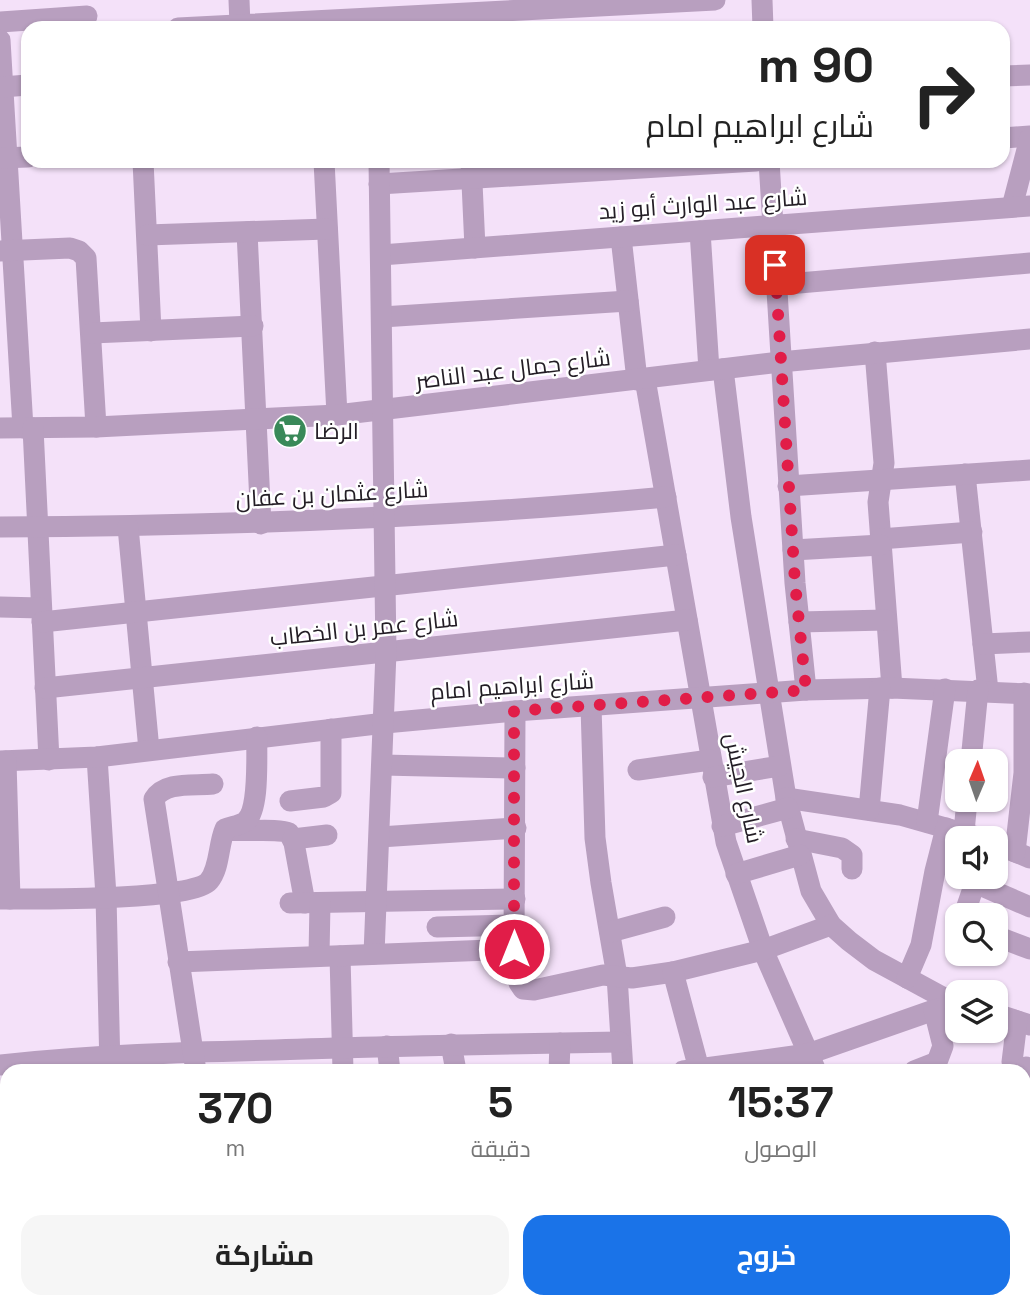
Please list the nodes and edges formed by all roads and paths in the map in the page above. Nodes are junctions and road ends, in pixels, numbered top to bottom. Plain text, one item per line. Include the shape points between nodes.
1 (239, 0) edge
2 (715, 0) edge
3 (762, 0) edge
4 (87, 15) edge
5 (240, 21) edge
6 (405, 21) edge
7 (763, 21) edge
8 (0, 22) edge
9 (0, 40) edge
10 (1030, 75) edge
11 (1010, 76) edge
12 (21, 87) edge
13 (2, 92) edge
14 (1030, 137) edge
15 (1010, 138) edge
16 (21, 157) edge
17 (3, 158) edge
18 (143, 168) edge
19 (324, 168) edge
20 (379, 168) edge
21 (534, 168) edge
22 (769, 168) edge
23 (471, 170) edge
24 (379, 184) junction
25 (1021, 206) edge
26 (773, 225) junction
27 (327, 229) junction
28 (700, 231) junction
29 (247, 232) junction
30 (147, 235) junction
31 (621, 237) junction
32 (475, 248) junction
33 (6, 251) edge
34 (381, 255) junction
35 (1030, 263) edge
36 (776, 285) junction
37 (628, 301) junction
38 (382, 317) junction
39 (8, 324) edge
40 (253, 326) junction
41 (151, 331) junction
42 (92, 333) junction
43 (1030, 339) edge
44 (875, 352) junction
45 (780, 362) junction
46 (716, 369) junction
47 (641, 379) junction
48 (384, 411) junction
49 (337, 415) junction
50 (258, 420) junction
51 (96, 427) junction
52 (0, 428) edge
53 (28, 428) junction
54 (1030, 470) edge
55 (965, 474) junction
56 (881, 480) junction
57 (788, 486) junction
58 (666, 497) junction
59 (385, 519) junction
60 (261, 524) junction
61 (0, 527) edge
62 (36, 527) junction
63 (128, 527) junction
64 (972, 532) junction
65 (880, 542) junction
66 (793, 550) junction
67 (676, 555) junction
68 (386, 586) junction
69 (0, 607) edge
70 (137, 612) junction
71 (42, 615) junction
72 (687, 620) junction
73 (886, 620) junction
74 (799, 622) junction
75 (1030, 642) edge
76 (983, 643) junction
77 (386, 652) junction
78 (143, 678) junction
79 (45, 688) junction
80 (886, 688) junction
81 (945, 689) junction
82 (806, 690) junction
83 (983, 690) junction
84 (768, 693) junction
85 (1027, 693) edge
86 (700, 699) junction
87 (591, 706) junction
88 (514, 711) junction
89 (385, 723) junction
90 (331, 729) junction
91 (257, 737) junction
92 (973, 749) edge
93 (149, 750) junction
94 (97, 757) junction
95 (3, 761) edge
96 (49, 761) junction
97 (383, 765) junction
98 (780, 766) junction
99 (515, 768) junction
100 (712, 769) junction
101 (638, 770) dead end
102 (213, 784) dead end
103 (290, 801) dead end
104 (787, 803) junction
105 (1026, 807) edge
106 (869, 810) junction
107 (722, 826) junction
108 (955, 826) edge
109 (516, 828) junction
110 (945, 828) edge
111 (225, 829) junction
112 (327, 835) dead end
113 (380, 837) junction
114 (293, 839) junction
115 (798, 847) junction
116 (945, 850) edge
117 (1013, 851) edge
118 (852, 869) dead end
119 (736, 874) junction
120 (994, 889) edge
121 (167, 893) junction
122 (106, 896) junction
123 (5, 899) edge
124 (515, 899) junction
125 (377, 902) junction
126 (305, 903) junction
127 (1030, 907) edge
128 (665, 917) dead end
129 (515, 925) junction
130 (831, 925) junction
131 (436, 927) dead end
132 (610, 932) junction
133 (1008, 941) edge
134 (514, 949) junction
135 (1030, 949) edge
136 (763, 950) junction
137 (374, 954) junction
138 (319, 956) junction
139 (340, 956) junction
140 (178, 962) junction
141 (673, 972) junction
142 (617, 976) junction
143 (907, 978) junction
144 (945, 999) edge
145 (945, 1008) edge
146 (934, 1010) junction
147 (1024, 1023) edge
148 (620, 1042) junction
149 (560, 1043) junction
150 (452, 1044) junction
151 (387, 1046) junction
152 (342, 1048) junction
153 (195, 1062) edge
154 (812, 1063) edge
155 (9, 1064) edge
156 (110, 1064) edge
157 (343, 1064) edge
158 (389, 1064) edge
159 (455, 1064) edge
160 (559, 1064) edge
161 (622, 1064) edge
162 (701, 1064) edge
163 (794, 1064) edge
164 (932, 1064) edge
165 (1023, 1064) edge

1 - 5 street
2 - 6 street
3 - 7 street
4 - 8 street
9 - 13 street
10 - 11 street
12 - 13 street
13 - 17 street
14 - 15 street
14 - 25 street
16 - 17 street
17 - 33 street
18 - 30 street
19 - 27 street
20 - 24 street
21 - 23 street
22 - 26 street
23 - 24 street
23 - 32 street
24 - 34 street
25 - 26 street, شارع عبد الوارث أبو زيد
26 - 28 street, شارع عبد الوارث أبو زيد
26 - 36 street
27 - 29 street
27 - 49 street
28 - 31 street, شارع عبد الوارث أبو زيد
28 - 46 street
29 - 30 street
29 - 40 street
30 - 41 street
31 - 32 street, شارع عبد الوارث أبو زيد
31 - 37 street, شارع الجيش
32 - 34 street, شارع عبد الوارث أبو زيد
33 - 39 street
33 - 42 street via 79,251 86,258
34 - 38 street
35 - 36 street
36 - 45 street
37 - 38 street
37 - 47 street, شارع الجيش
38 - 48 street
39 - 53 street
40 - 41 street
40 - 50 street
41 - 42 street
42 - 51 street
43 - 44 street, شارع جمال عبد الناصر
44 - 45 street, شارع جمال عبد الناصر
44 - 56 street via 884,463
45 - 46 street, شارع جمال عبد الناصر
45 - 57 street
46 - 47 street, شارع جمال عبد الناصر
46 - 84 street
47 - 48 street, شارع جمال عبد الناصر
47 - 58 street, شارع الجيش
48 - 49 street, شارع جمال عبد الناصر
48 - 59 street
49 - 50 street, شارع جمال عبد الناصر
50 - 51 street, شارع جمال عبد الناصر
50 - 60 street
51 - 53 street, شارع جمال عبد الناصر
52 - 53 street, شارع جمال عبد الناصر
53 - 62 street
54 - 55 street
55 - 56 street
55 - 64 street
56 - 57 street
56 - 65 street
57 - 66 street
58 - 59 street, شارع عثمان بن عفان
58 - 67 street, شارع الجيش
59 - 60 street, شارع عثمان بن عفان
59 - 68 street
60 - 63 street, شارع عثمان بن عفان
61 - 62 street, شارع عثمان بن عفان
62 - 63 street, شارع عثمان بن عفان
62 - 71 street
63 - 70 street
64 - 65 street
64 - 76 street
65 - 66 street
65 - 73 street
66 - 74 street
67 - 68 street
67 - 72 street, شارع الجيش
68 - 70 street
68 - 77 street
69 - 71 street
70 - 71 street
70 - 78 street
71 - 79 street
72 - 77 street, شارع عمر بن الخطاب
72 - 86 street, شارع الجيش
73 - 74 street
73 - 80 street
74 - 82 street
75 - 76 street
76 - 83 street
77 - 78 street, شارع عمر بن الخطاب
77 - 89 street
78 - 79 street, شارع عمر بن الخطاب
78 - 93 street
79 - 96 street
80 - 81 street, شارع ابراهيم امام
80 - 82 street, شارع ابراهيم امام
80 - 106 street
81 - 83 street, شارع ابراهيم امام
81 - 108 street
82 - 84 street, شارع ابراهيم امام
83 - 85 street, شارع ابراهيم امام
83 - 92 street
84 - 86 street, شارع ابراهيم امام
84 - 98 street
85 - 105 street
86 - 87 street, شارع ابراهيم امام
86 - 100 street, شارع الجيش
87 - 88 street, شارع ابراهيم امام
87 - 132 street via 595,838
88 - 89 street, شارع ابراهيم امام
88 - 99 street
89 - 90 street, شارع ابراهيم امام
89 - 97 street
90 - 91 street, شارع ابراهيم امام
90 - 103 street via 331,793
91 - 93 street, شارع ابراهيم امام
91 - 111 street via 250,815 243,823
93 - 94 street, شارع ابراهيم امام
94 - 96 street, شارع ابراهيم امام
94 - 122 street
95 - 96 street, شارع ابراهيم امام
95 - 123 street
97 - 99 street
97 - 113 street
98 - 100 street
98 - 104 street
99 - 109 street
100 - 101 street
100 - 107 street, شارع الجيش
102 - 121 street via 168,787 154,799
104 - 106 street
104 - 107 street
104 - 115 street
105 - 117 street
106 - 110 street
107 - 119 street, شارع الجيش
109 - 113 street
109 - 124 street
111 - 114 street via 282,830
111 - 121 street via 211,879 200,887
112 - 114 street
113 - 125 street
114 - 126 street
115 - 118 street via 846,849 854,860
115 - 119 street
115 - 130 street via 811,891
116 - 143 street via 934,872 921,945
119 - 136 street, شارع الجيش
120 - 127 street
121 - 122 street
121 - 140 street
122 - 123 street
122 - 156 street
124 - 125 street
124 - 129 street
125 - 126 street
125 - 137 street
126 - 138 street
128 - 132 street
129 - 131 street
129 - 134 street
130 - 136 street
130 - 143 street via 866,954
132 - 142 street
133 - 135 street
134 - 137 street
134 - 142 street via 521,987 534,990
136 - 141 street
136 - 154 street, شارع الجيش
137 - 139 street
138 - 139 street
138 - 140 street
139 - 152 street
140 - 153 street
141 - 142 street
141 - 162 street
142 - 148 street
143 - 144 street
145 - 146 street
146 - 154 street
146 - 164 street via 942,1052
147 - 165 street
148 - 149 street
148 - 161 street
149 - 150 street
149 - 160 street
150 - 151 street
150 - 159 street
151 - 152 street
151 - 158 street
152 - 153 street
152 - 157 street
153 - 156 street
154 - 163 street
155 - 156 street via 46,1060

